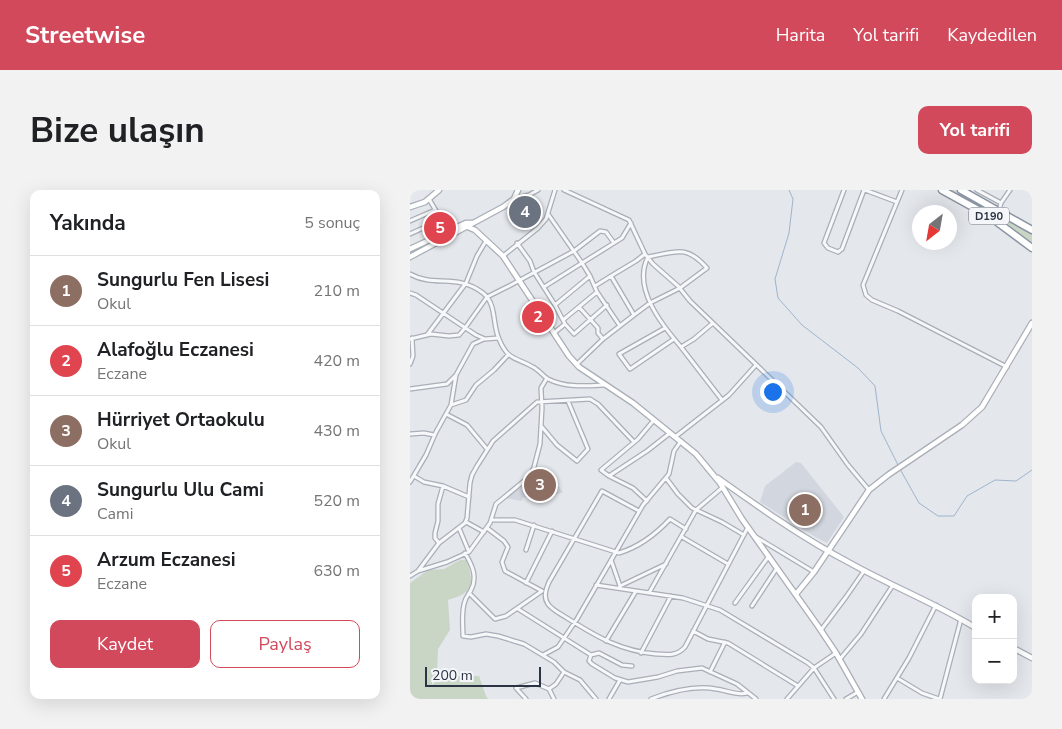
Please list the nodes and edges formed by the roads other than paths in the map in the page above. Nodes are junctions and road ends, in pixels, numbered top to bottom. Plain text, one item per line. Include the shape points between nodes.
1 (439, 190) edge
2 (518, 190) edge
3 (538, 190) edge
4 (555, 190) edge
5 (564, 190) edge
6 (844, 190) edge
7 (864, 190) edge
8 (902, 190) edge
9 (942, 190) edge
10 (961, 190) edge
11 (977, 190) edge
12 (1010, 190) edge
13 (429, 199) junction
14 (514, 199) junction
15 (897, 202) junction
16 (1001, 203) junction
17 (410, 207) edge
18 (435, 210) junction
19 (1000, 211) junction
20 (548, 214) junction
21 (441, 220) junction
22 (410, 221) edge
23 (473, 222) junction
24 (631, 223) junction
25 (468, 226) junction
26 (1032, 230) edge
27 (448, 232) junction
28 (410, 234) edge
29 (485, 239) junction
30 (518, 243) junction
31 (614, 243) junction
32 (1032, 248) edge
33 (410, 250) edge
34 (574, 251) junction
35 (503, 256) junction
36 (647, 256) junction
37 (410, 257) edge
38 (582, 263) junction
39 (534, 272) junction
40 (410, 274) edge
41 (590, 276) junction
42 (611, 276) junction
43 (520, 280) junction
44 (466, 283) junction
45 (595, 286) junction
46 (544, 287) junction
47 (680, 288) junction
48 (597, 292) junction
49 (410, 293) edge
50 (486, 297) junction
51 (650, 303) junction
52 (555, 305) junction
53 (607, 305) junction
54 (579, 307) junction
55 (444, 313) junction
56 (634, 315) junction
57 (590, 320) junction
58 (564, 322) junction
59 (713, 323) junction
60 (1032, 323) edge
61 (620, 326) junction
62 (466, 328) junction
63 (664, 328) junction
64 (554, 332) junction
65 (426, 335) junction
66 (411, 338) edge
67 (498, 338) junction
68 (485, 339) junction
69 (603, 339) junction
70 (674, 339) junction
71 (681, 347) junction
72 (508, 355) junction
73 (410, 364) edge
74 (577, 364) junction
75 (756, 365) junction
76 (1007, 367) junction
77 (456, 375) junction
78 (547, 378) junction
79 (606, 386) junction
80 (410, 389) edge
81 (722, 400) junction
82 (568, 401) junction
83 (542, 403) junction
84 (451, 405) junction
85 (446, 414) junction
86 (654, 420) junction
87 (541, 426) junction
88 (670, 433) junction
89 (410, 434) edge
90 (434, 435) junction
91 (675, 437) junction
92 (634, 442) junction
93 (681, 442) junction
94 (487, 449) junction
95 (712, 473) junction
96 (414, 476) junction
97 (609, 476) junction
98 (666, 478) junction
99 (410, 482) edge
100 (443, 486) junction
101 (722, 487) junction
102 (869, 490) junction
103 (469, 497) junction
104 (647, 501) junction
105 (696, 510) junction
106 (639, 511) junction
107 (491, 520) junction
108 (466, 522) junction
109 (534, 525) junction
110 (459, 528) junction
111 (486, 528) junction
112 (748, 528) junction
113 (686, 529) junction
114 (552, 531) junction
115 (484, 532) junction
116 (744, 535) junction
117 (754, 536) junction
118 (682, 537) junction
119 (573, 538) junction
120 (439, 543) junction
121 (526, 550) dead end
122 (828, 551) junction
123 (616, 552) junction
124 (467, 553) junction
125 (769, 556) junction
126 (611, 560) junction
127 (667, 564) junction
128 (728, 564) junction
129 (777, 568) junction
130 (418, 570) junction
131 (864, 571) junction
132 (814, 572) junction
133 (410, 576) edge
134 (526, 583) junction
135 (596, 584) junction
136 (893, 585) junction
137 (619, 587) junction
138 (543, 591) junction
139 (636, 591) junction
140 (469, 593) junction
141 (649, 593) junction
142 (796, 594) junction
143 (671, 596) junction
144 (735, 603) dead end
145 (706, 605) junction
146 (936, 605) junction
147 (752, 606) dead end
148 (517, 609) junction
149 (962, 619) junction
150 (574, 622) junction
151 (972, 625) edge
152 (821, 630) junction
153 (693, 631) junction
154 (564, 638) junction
155 (606, 641) junction
156 (725, 642) junction
157 (1017, 650) edge
158 (641, 653) junction
159 (836, 653) junction
160 (543, 655) junction
161 (591, 655) junction
162 (1032, 658) edge
163 (840, 659) junction
164 (632, 666) dead end
165 (814, 668) junction
166 (564, 672) junction
167 (710, 672) junction
168 (897, 678) junction
169 (620, 680) junction
170 (798, 686) junction
171 (549, 688) junction
172 (858, 692) junction
173 (747, 693) junction
174 (526, 699) edge
175 (554, 699) edge
176 (596, 699) edge
177 (609, 699) edge
178 (651, 699) edge
179 (756, 699) edge
180 (788, 699) edge
181 (834, 699) edge
182 (846, 699) edge
183 (862, 699) edge
184 (884, 699) edge
185 (940, 699) edge

1 - 13 main road
2 - 14 main road
3 - 14 street
4 - 20 street
5 - 24 street
6 - 7 street via 824,243 838,252 842,249
7 - 15 street
8 - 15 street
9 - 32 highway, D190 via 988,216
10 - 19 highway, D190
11 - 16 street
12 - 16 street
13 - 17 main road
13 - 18 street
14 - 23 main road
15 - 76 street via 863,285 866,295
16 - 19 street
18 - 21 street
18 - 22 street
19 - 26 highway, D190
20 - 30 street via 538,228
20 - 34 street
21 - 27 street
21 - 28 street
23 - 25 main road
23 - 27 main road
23 - 29 main road
24 - 31 street via 624,236
24 - 36 street
25 - 29 main road
25 - 37 main road
27 - 33 main road
29 - 35 main road
29 - 44 street
30 - 35 street
30 - 39 street
31 - 34 street via 602,231
31 - 38 street
34 - 38 street
34 - 39 street
35 - 43 main road
36 - 42 street
36 - 47 street
36 - 47 street via 684,251 702,262 707,268
36 - 51 street via 644,271
38 - 41 street
38 - 46 street
39 - 43 street
39 - 46 street
40 - 44 street via 429,281
41 - 45 street
41 - 52 street
42 - 45 street
42 - 56 street
43 - 50 street
43 - 64 main road
44 - 50 street
44 - 55 street
45 - 48 street
46 - 52 street
47 - 51 street
47 - 59 street
48 - 53 street
48 - 54 street
49 - 55 street
50 - 62 street
50 - 67 street via 491,302
51 - 56 street
51 - 63 street
52 - 58 street
53 - 57 street
53 - 61 street
54 - 57 street
54 - 58 street
55 - 62 street
55 - 65 street
56 - 61 street
57 - 58 street via 574,334
57 - 69 street
58 - 64 street
59 - 71 street
59 - 75 street
60 - 76 main road
61 - 69 street
62 - 65 street via 458,335
62 - 68 street
63 - 70 street
63 - 70 street via 619,354 630,369
64 - 74 main road
65 - 66 street
66 - 73 street via 413,356
67 - 68 street
67 - 72 street
68 - 77 street via 473,344
69 - 74 street
70 - 71 street
71 - 81 street
72 - 78 street
72 - 84 street via 476,385 466,400
74 - 79 main road
75 - 81 street
75 - 102 street via 821,427
76 - 102 main road via 988,399 962,426
77 - 80 street via 447,384
77 - 84 street
78 - 79 street via 564,385
78 - 83 street via 541,388
79 - 86 main road
81 - 91 street
82 - 83 street
82 - 87 street via 588,450 577,461
82 - 92 street via 590,399
83 - 87 street
83 - 94 street via 533,404
84 - 85 street
85 - 90 street
85 - 94 street via 467,425
86 - 88 main road
86 - 92 street
87 - 107 street via 540,444 530,476 496,504
88 - 91 main road
88 - 97 street
89 - 90 street
90 - 96 street
91 - 93 main road
92 - 97 street via 601,470
93 - 95 main road
93 - 98 street via 674,451
94 - 103 street via 472,475
95 - 101 main road
95 - 122 main road
96 - 99 street
96 - 100 street
97 - 104 street via 630,486
98 - 104 street
98 - 105 street via 686,503
100 - 103 street
100 - 120 street via 435,533
101 - 105 street
101 - 112 main road
102 - 122 main road
103 - 108 street
104 - 106 street
105 - 113 street
105 - 116 street
106 - 119 street via 602,490
106 - 123 street
107 - 109 street via 515,520
107 - 111 street
108 - 110 street
108 - 115 street
109 - 114 street
109 - 121 street
110 - 120 street
110 - 124 street
111 - 115 street
111 - 134 street via 508,546 502,562 505,571
112 - 116 street
112 - 117 main road
113 - 118 street
113 - 123 street via 670,519 644,541
114 - 119 street
114 - 134 street
115 - 124 street
116 - 128 street
117 - 125 main road
117 - 132 street
118 - 127 street
118 - 128 street
119 - 123 street
119 - 138 street
120 - 130 street
122 - 131 main road
122 - 132 main road
123 - 126 street
124 - 130 street
124 - 140 street via 474,571
125 - 129 main road
125 - 144 street
126 - 135 street
126 - 137 street
127 - 137 street
127 - 141 street
128 - 145 street
129 - 142 main road
129 - 147 street
130 - 133 street
131 - 136 main road
131 - 152 street
132 - 142 main road
134 - 138 street
135 - 137 street
135 - 150 street
136 - 146 main road
136 - 163 street via 861,634
137 - 139 street
138 - 148 street
138 - 150 street via 549,605
139 - 141 street
139 - 155 street
140 - 148 street via 495,619
140 - 160 street via 463,612 463,636 498,636 524,644
141 - 143 street
142 - 152 main road
143 - 145 street
143 - 158 street
145 - 153 street
145 - 165 street via 720,610
146 - 149 main road
146 - 168 street
148 - 154 street
149 - 151 main road
149 - 185 street
150 - 154 street
150 - 155 street
152 - 159 main road
153 - 156 street via 708,639
153 - 158 street via 685,647 676,654
154 - 160 street
154 - 161 street
155 - 158 street
156 - 167 street
156 - 170 street
157 - 162 main road
159 - 163 main road
159 - 165 street
160 - 166 street
161 - 164 street via 600,653 622,665
161 - 169 street via 589,661 592,664
163 - 172 main road
165 - 170 street
165 - 181 street
166 - 171 street
166 - 176 street via 580,680
167 - 169 street via 702,668 635,681
167 - 173 street via 737,684
168 - 184 street
168 - 185 street via 922,693
169 - 177 street
170 - 180 street
171 - 174 street via 534,683 516,688
171 - 175 street
172 - 182 street
172 - 183 main road
173 - 178 street via 703,687
173 - 179 street

